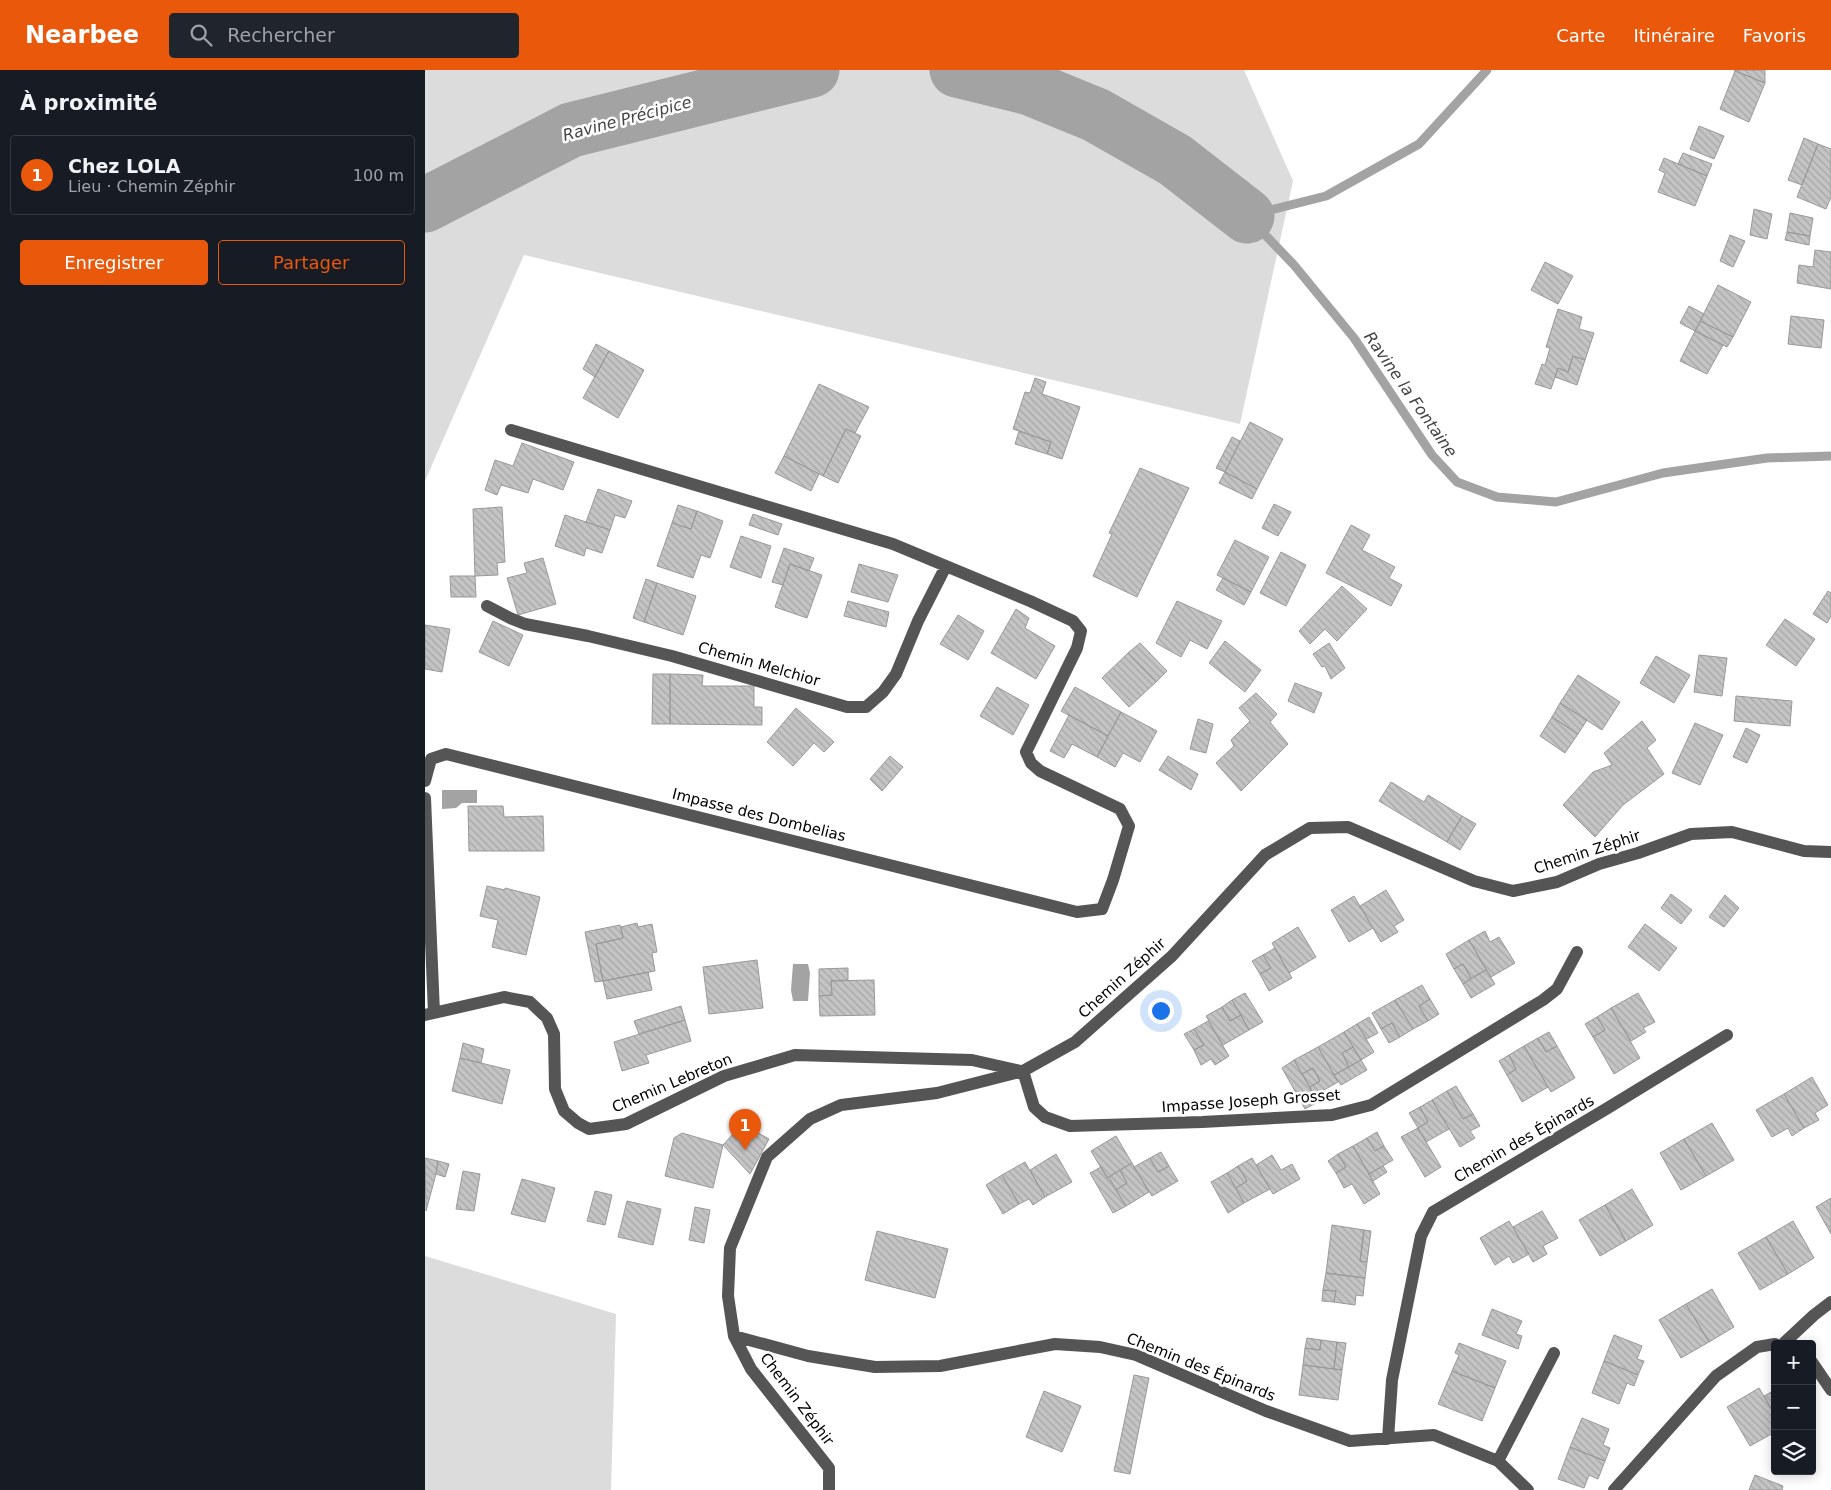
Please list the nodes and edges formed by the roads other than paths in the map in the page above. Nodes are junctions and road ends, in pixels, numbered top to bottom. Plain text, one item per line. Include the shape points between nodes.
1 (511, 430) dead end
2 (946, 566) junction
3 (487, 606) dead end
4 (425, 781) edge
5 (425, 798) edge
6 (1831, 852) edge
7 (1577, 952) dead end
8 (430, 1014) edge
9 (1727, 1035) dead end
10 (1023, 1071) junction
11 (1831, 1302) edge
12 (734, 1336) junction
13 (1786, 1340) edge
14 (1771, 1345) edge
15 (1553, 1353) dead end
16 (1816, 1368) edge
17 (1831, 1390) edge
18 (1389, 1438) junction
19 (1498, 1461) junction
20 (829, 1490) edge
21 (1528, 1490) edge
22 (1614, 1490) edge

1 - 2 street via 893,544
2 - 3 street, Chemin Melchior via 896,674 866,707 847,707 672,656 525,624
2 - 4 street, Impasse des Dombelias via 1073,621 1081,631 1077,648 1026,752 1040,771 1120,809 1129,826 1102,909 1077,912 446,754 431,758
5 - 8 street
6 - 10 street, Chemin Zéphir via 1804,851 1732,832 1691,834 1599,864 1557,882 1513,891 1474,881 1348,828 1310,828 1265,854 1172,956 1075,1042
7 - 10 street, Impasse Joseph Grosset via 1557,989 1543,1000 1371,1105 1332,1115 1070,1126 1045,1117 1034,1107
8 - 10 street, Chemin Lebreton via 504,997 530,1002 547,1018 554,1034 555,1088 564,1111 589,1129 626,1124 724,1076 795,1055 972,1060
9 - 18 street, Chemin des Épinards via 1433,1212 1421,1236 1394,1370
10 - 12 street, Chemin Zéphir via 937,1093 841,1105 810,1119 767,1157 730,1248 728,1296
11 - 13 street
12 - 18 street, Chemin des Épinards via 808,1356 875,1367 940,1366 1055,1344 1101,1347 1136,1355 1266,1411 1349,1442
12 - 20 street, Chemin Zéphir via 751,1369 829,1468
14 - 22 street via 1757,1347 1716,1376
15 - 19 street
16 - 17 street
18 - 19 street, Chemin des Épinards via 1434,1435
19 - 21 street, Chemin des Épinards

